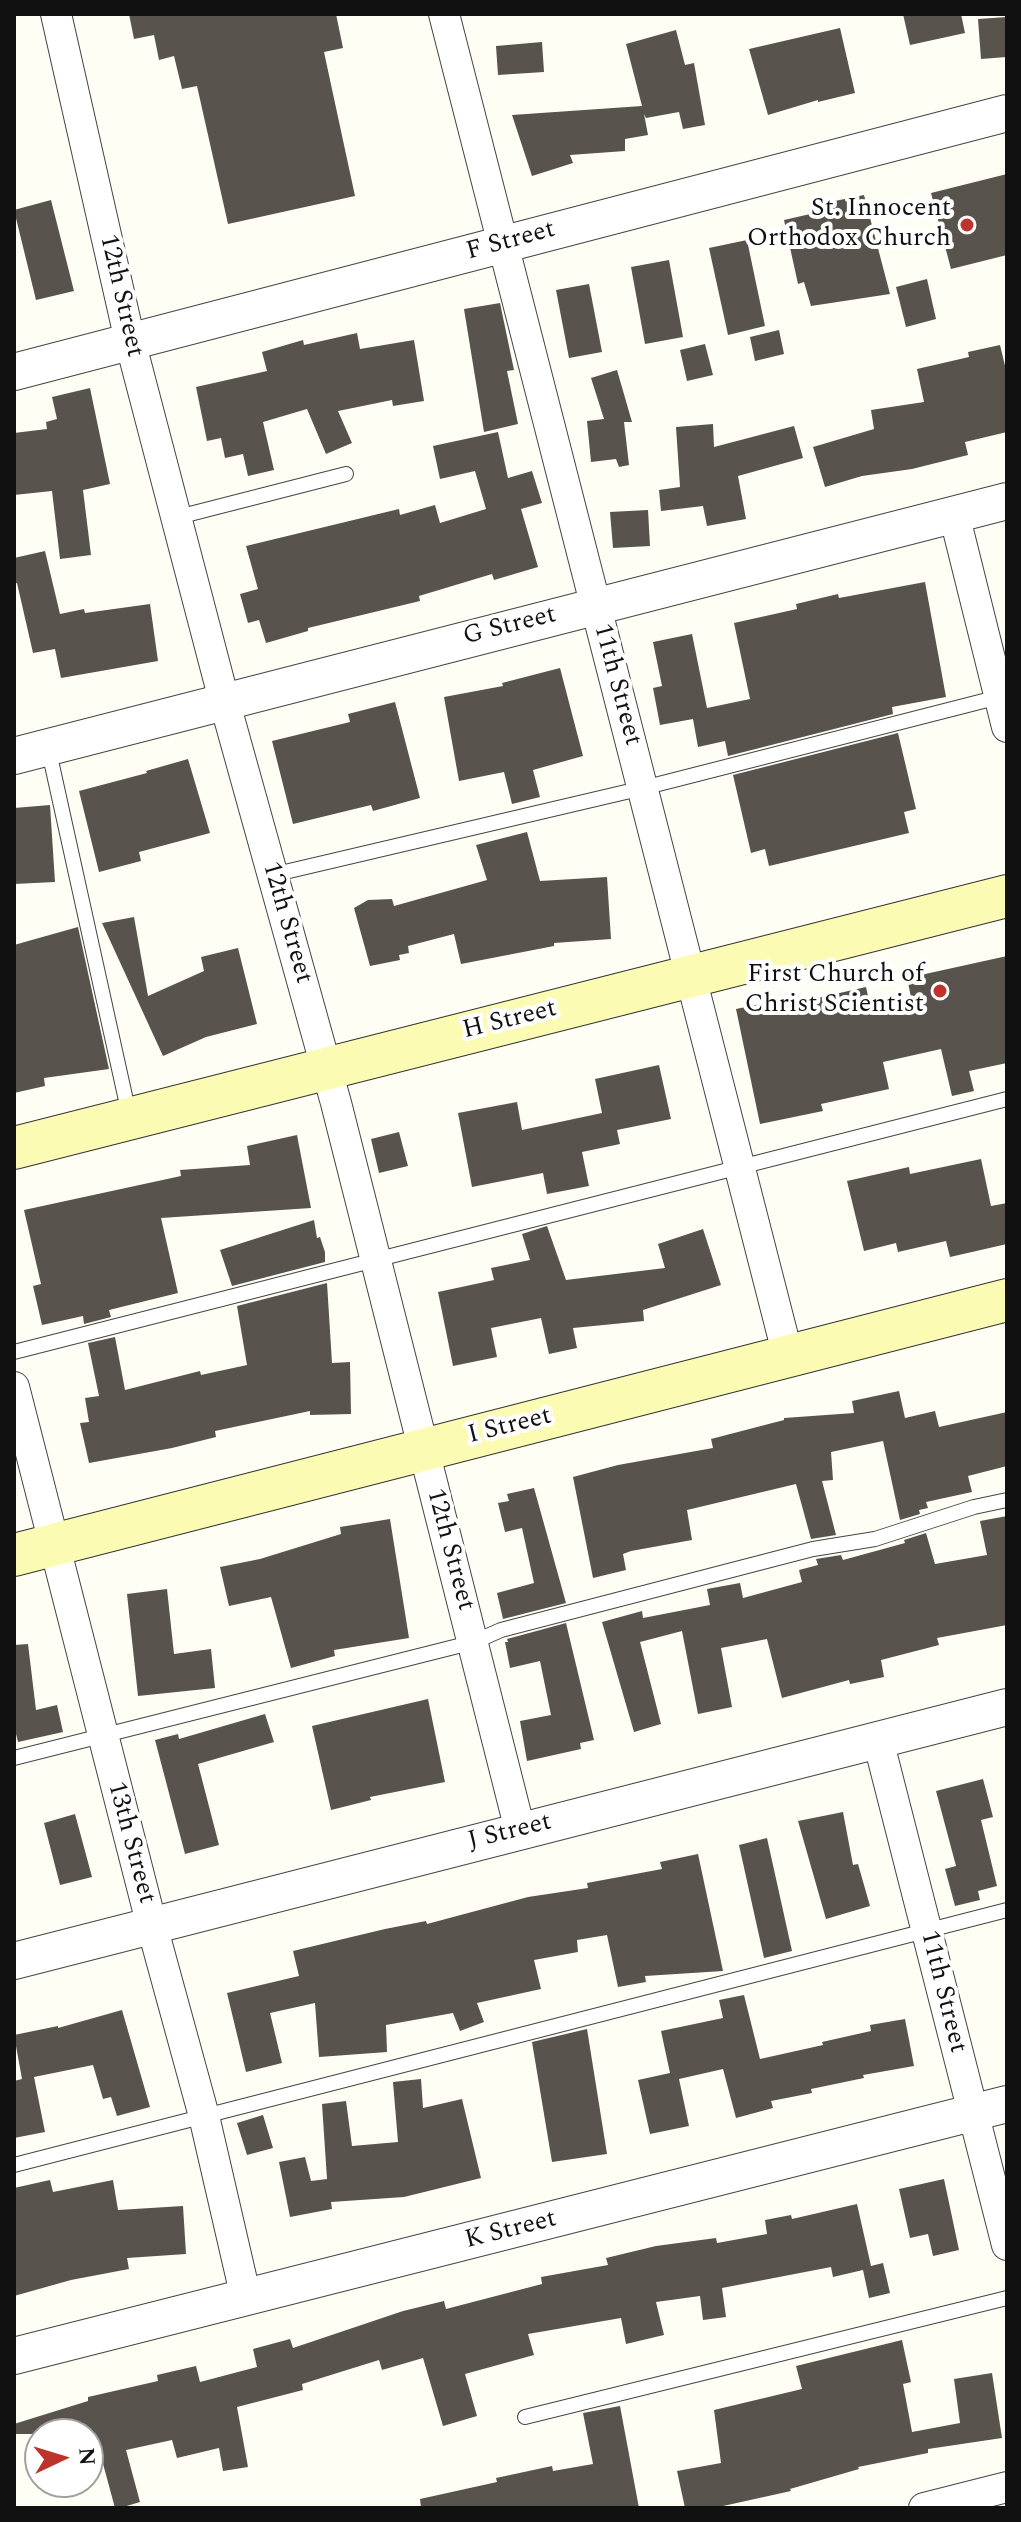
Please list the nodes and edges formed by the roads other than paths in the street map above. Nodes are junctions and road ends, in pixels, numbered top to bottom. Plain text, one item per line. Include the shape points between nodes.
1 (56, 14) edge
2 (444, 14) edge
3 (1007, 113) edge
4 (503, 244) junction
5 (130, 341) junction
6 (14, 372) edge
7 (346, 474) dead end
8 (1007, 501) edge
9 (954, 514) junction
10 (178, 517) junction
11 (596, 605) junction
12 (1003, 696) edge
13 (224, 700) junction
14 (1007, 727) edge
15 (31, 751) edge
16 (643, 788) junction
17 (272, 875) junction
18 (1007, 896) edge
19 (690, 976) junction
20 (326, 1067) junction
21 (1007, 1099) edge
22 (130, 1119) junction
23 (14, 1148) edge
24 (740, 1165) junction
25 (375, 1259) junction
26 (1007, 1300) edge
27 (14, 1352) edge
28 (788, 1356) junction
29 (14, 1387) edge
30 (424, 1449) junction
31 (1007, 1500) edge
32 (34, 1550) edge
33 (474, 1642) junction
34 (1007, 1707) edge
35 (102, 1737) junction
36 (878, 1740) junction
37 (14, 1758) edge
38 (520, 1830) junction
39 (1007, 1910) edge
40 (152, 1926) junction
41 (927, 1931) junction
42 (14, 1961) edge
43 (1007, 2104) edge
44 (972, 2113) junction
45 (204, 2116) junction
46 (14, 2165) edge
47 (1007, 2245) edge
48 (246, 2298) junction
49 (1007, 2298) edge
50 (14, 2356) edge
51 (525, 2417) dead end
52 (1007, 2487) edge
53 (924, 2508) edge

1 - 5 street, 12th Street
2 - 4 street, 11th Street
3 - 4 street, F Street
4 - 5 street, F Street
4 - 11 street, 11th Street
5 - 6 street, F Street
5 - 10 street, 12th Street
7 - 10 lane
8 - 9 street, G Street
9 - 11 street, G Street
9 - 12 street
10 - 13 street, 12th Street
11 - 13 street, G Street
11 - 16 street, 11th Street
12 - 14 street
12 - 16 lane
13 - 15 street, G Street
13 - 17 street, 12th Street
15 - 22 lane
16 - 17 lane
16 - 19 street, 11th Street
17 - 20 street, 12th Street
18 - 19 main road, H Street
19 - 20 main road, H Street
19 - 24 street, 11th Street
20 - 22 main road, H Street
20 - 25 street, 12th Street
21 - 24 lane
22 - 23 main road, H Street
24 - 25 lane
24 - 28 street, 11th Street
25 - 27 lane
25 - 30 street, 12th Street
26 - 28 main road, I Street
28 - 30 main road, I Street
29 - 32 street, 13th Street
30 - 32 main road, I Street
30 - 33 street, 12th Street
31 - 33 lane via 875,1539 813,1549 501,1630
32 - 35 street, 13th Street
33 - 35 lane
33 - 38 street, 12th Street
34 - 36 street, J Street
35 - 37 lane
35 - 40 street, 13th Street
36 - 38 street, J Street
36 - 41 street, 11th Street
38 - 40 street, J Street
39 - 41 lane
40 - 42 street, J Street
40 - 45 street, 13th Street
41 - 44 street, 11th Street
41 - 45 lane
43 - 44 street, K Street
44 - 47 street, 11th Street
44 - 48 street, K Street
45 - 46 lane
45 - 48 street, 13th Street
48 - 50 street, K Street
49 - 51 lane
52 - 53 street

